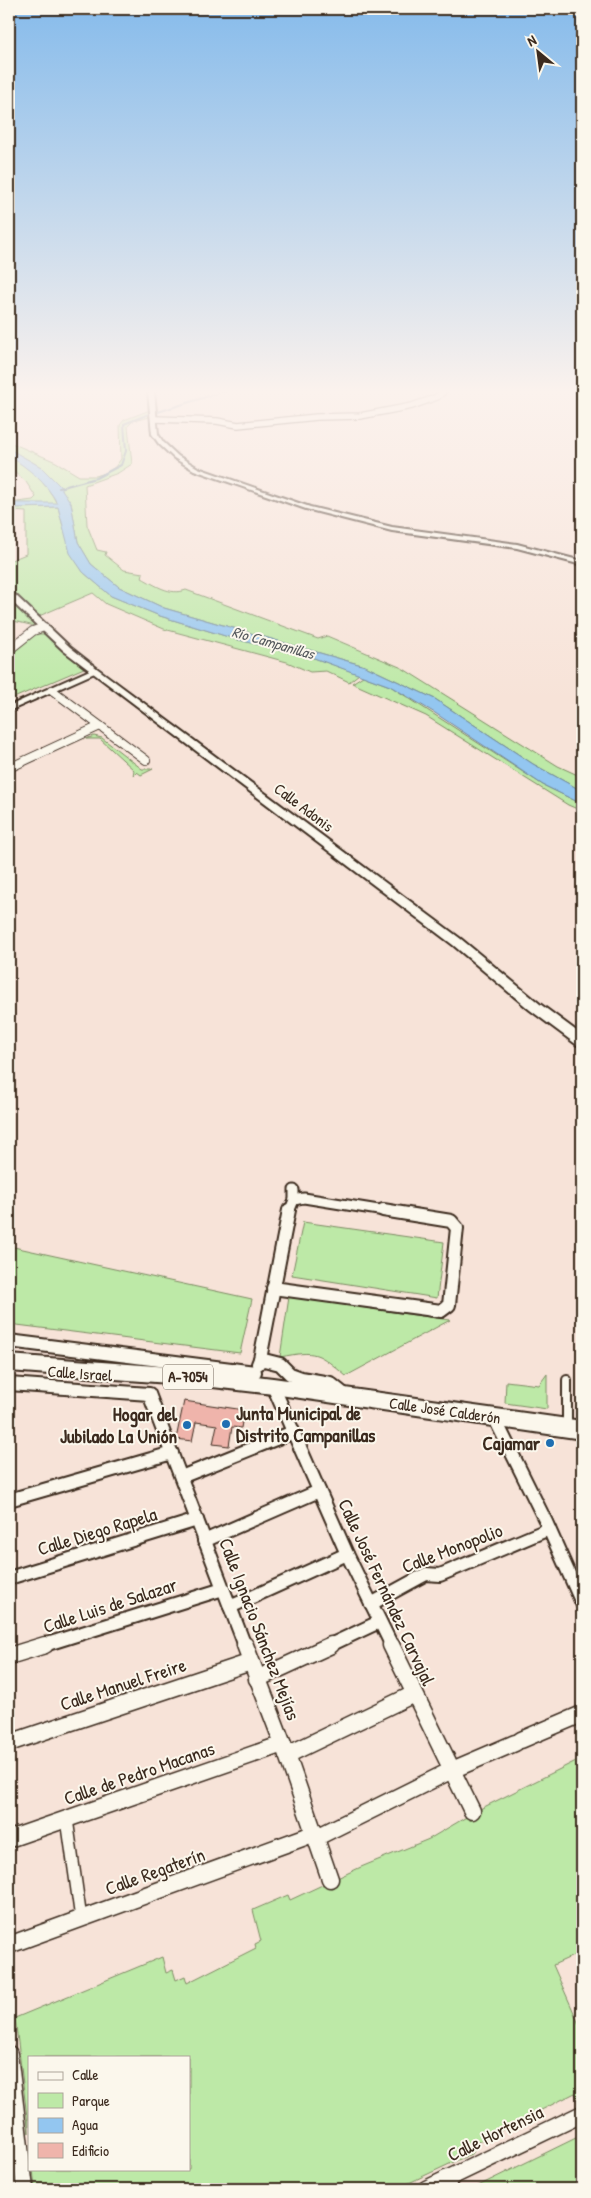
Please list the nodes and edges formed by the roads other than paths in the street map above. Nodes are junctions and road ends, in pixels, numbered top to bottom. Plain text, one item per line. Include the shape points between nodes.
1 (267, 494) edge
2 (582, 563) edge
3 (9, 594) edge
4 (44, 628) junction
5 (9, 650) edge
6 (95, 672) junction
7 (52, 690) junction
8 (9, 709) edge
9 (100, 726) junction
10 (146, 760) dead end
11 (9, 768) edge
12 (582, 1042) edge
13 (273, 1288) junction
14 (9, 1341) edge
15 (260, 1359) junction
16 (9, 1363) edge
17 (254, 1378) junction
18 (567, 1380) dead end
19 (9, 1384) edge
20 (273, 1386) junction
21 (149, 1394) joint
22 (346, 1396) junction
23 (494, 1416) junction
24 (575, 1428) edge
25 (293, 1432) junction
26 (172, 1453) junction
27 (182, 1477) junction
28 (319, 1492) junction
29 (9, 1500) edge
30 (197, 1520) junction
31 (549, 1529) junction
32 (204, 1541) junction
33 (347, 1554) junction
34 (9, 1578) edge
35 (223, 1589) junction
36 (582, 1603) edge
37 (371, 1604) junction
38 (230, 1608) junction
39 (379, 1622) junction
40 (9, 1656) edge
41 (251, 1662) junction
42 (257, 1679) junction
43 (414, 1694) junction
44 (582, 1714) edge
45 (9, 1743) edge
46 (285, 1750) junction
47 (452, 1770) junction
48 (472, 1811) dead end
49 (67, 1819) junction
50 (316, 1834) junction
51 (9, 1839) edge
52 (330, 1879) dead end
53 (81, 1919) junction
54 (9, 1945) edge
55 (9, 2054) edge
56 (10, 2079) edge
57 (582, 2114) edge
58 (448, 2184) edge
59 (25, 2189) edge
60 (426, 2189) edge

1 - 2 street via 308,508 392,529 517,546
3 - 4 main road, Calle Adonis
4 - 5 street via 33,631
4 - 6 main road, Calle Adonis
6 - 7 street
6 - 12 main road, Calle Adonis via 449,936 535,1008
7 - 8 street
7 - 9 street
9 - 10 street
9 - 11 street
13 - 13 street via 441,1311 449,1304 457,1228 450,1221 294,1195
13 - 15 street
14 - 17 street, Calle José Calderón
15 - 17 street
15 - 22 street via 280,1364 290,1374 301,1378 330,1383
16 - 17 main road, Calle José Calderón / A-7054 via 195,1377
17 - 20 main road, Calle José Calderón / A-7054
18 - 24 street
19 - 21 street, Calle Israel
20 - 22 main road, Calle José Calderón / A-7054
20 - 25 street, Calle José Fernández Carvajal
21 - 26 street, Calle Ignacio Sánchez Mejías
22 - 23 main road, Calle José Calderón / A-7054
23 - 24 main road, Calle José Calderón / A-7054
23 - 31 street
25 - 27 street
25 - 28 street, Calle José Fernández Carvajal
26 - 27 street, Calle Ignacio Sánchez Mejías
26 - 29 street
27 - 30 street, Calle Ignacio Sánchez Mejías
28 - 32 street
28 - 33 street, Calle José Fernández Carvajal
30 - 32 street, Calle Ignacio Sánchez Mejías
30 - 34 street, Calle Diego Rapela
31 - 36 street
31 - 37 street, Calle Monopolio via 440,1574 426,1574
32 - 35 street, Calle Ignacio Sánchez Mejías
33 - 37 street, Calle José Fernández Carvajal
33 - 38 street
35 - 38 street, Calle Ignacio Sánchez Mejías
35 - 40 street, Calle Luis de Salazar
37 - 39 street, Calle José Fernández Carvajal
38 - 41 street, Calle Ignacio Sánchez Mejías
39 - 42 street
39 - 43 street, Calle José Fernández Carvajal
41 - 42 street, Calle Ignacio Sánchez Mejías
41 - 45 street, Calle Manuel Freire
42 - 46 street, Calle Ignacio Sánchez Mejías
43 - 46 street, Calle de Pedro Macanas
43 - 47 street, Calle José Fernández Carvajal
44 - 47 street, Calle Regaterín
46 - 49 street, Calle de Pedro Macanas
46 - 50 street, Calle Ignacio Sánchez Mejías
47 - 48 street, Calle José Fernández Carvajal
47 - 50 street, Calle Regaterín
49 - 51 street, Calle de Pedro Macanas
49 - 53 street
50 - 52 street, Calle Ignacio Sánchez Mejías
50 - 53 street, Calle Regaterín
53 - 54 street, Calle Regaterín
55 - 56 street
56 - 59 street
57 - 58 street, Calle Hortensia
58 - 60 street, Calle Hortensia

